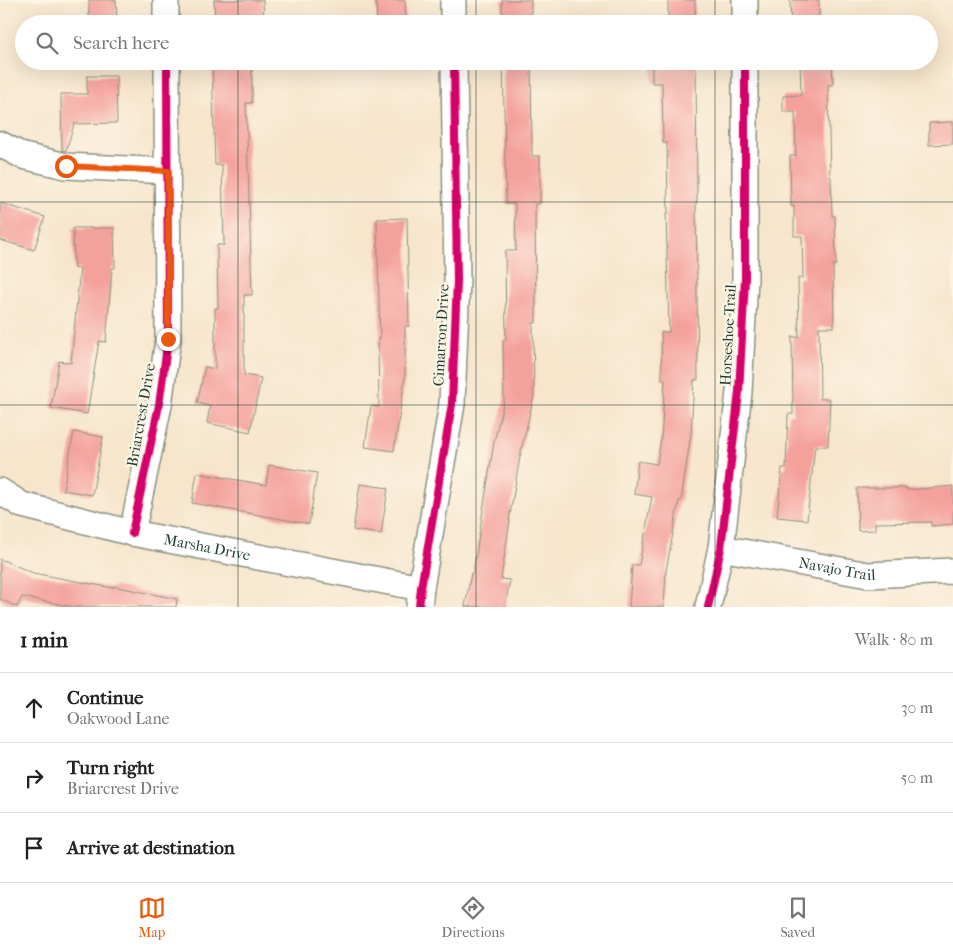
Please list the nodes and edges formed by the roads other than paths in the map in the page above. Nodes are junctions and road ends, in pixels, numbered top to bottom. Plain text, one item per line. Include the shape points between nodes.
1 (166, 0) edge
2 (453, 0) edge
3 (745, 0) edge
4 (166, 15) edge
5 (454, 15) edge
6 (745, 15) edge
7 (167, 70) edge
8 (454, 70) edge
9 (745, 70) edge
10 (0, 144) edge
11 (168, 171) junction
12 (0, 491) edge
13 (132, 533) junction
14 (721, 548) junction
15 (953, 571) edge
16 (420, 597) edge
17 (708, 607) edge

1 - 4 street
2 - 5 street
3 - 6 street
7 - 11 street, Briarcrest Drive
8 - 16 street, Cimarron Drive via 458,280 452,404
9 - 14 street, Horseshoe Trail via 745,279 739,392
10 - 11 street via 23,156 66,166
11 - 13 street, Briarcrest Drive via 168,339 159,405
12 - 13 street, Marsha Drive via 22,506
13 - 16 street, Marsha Drive
14 - 15 street, Navajo Trail via 868,575
14 - 17 street, Horseshoe Trail

